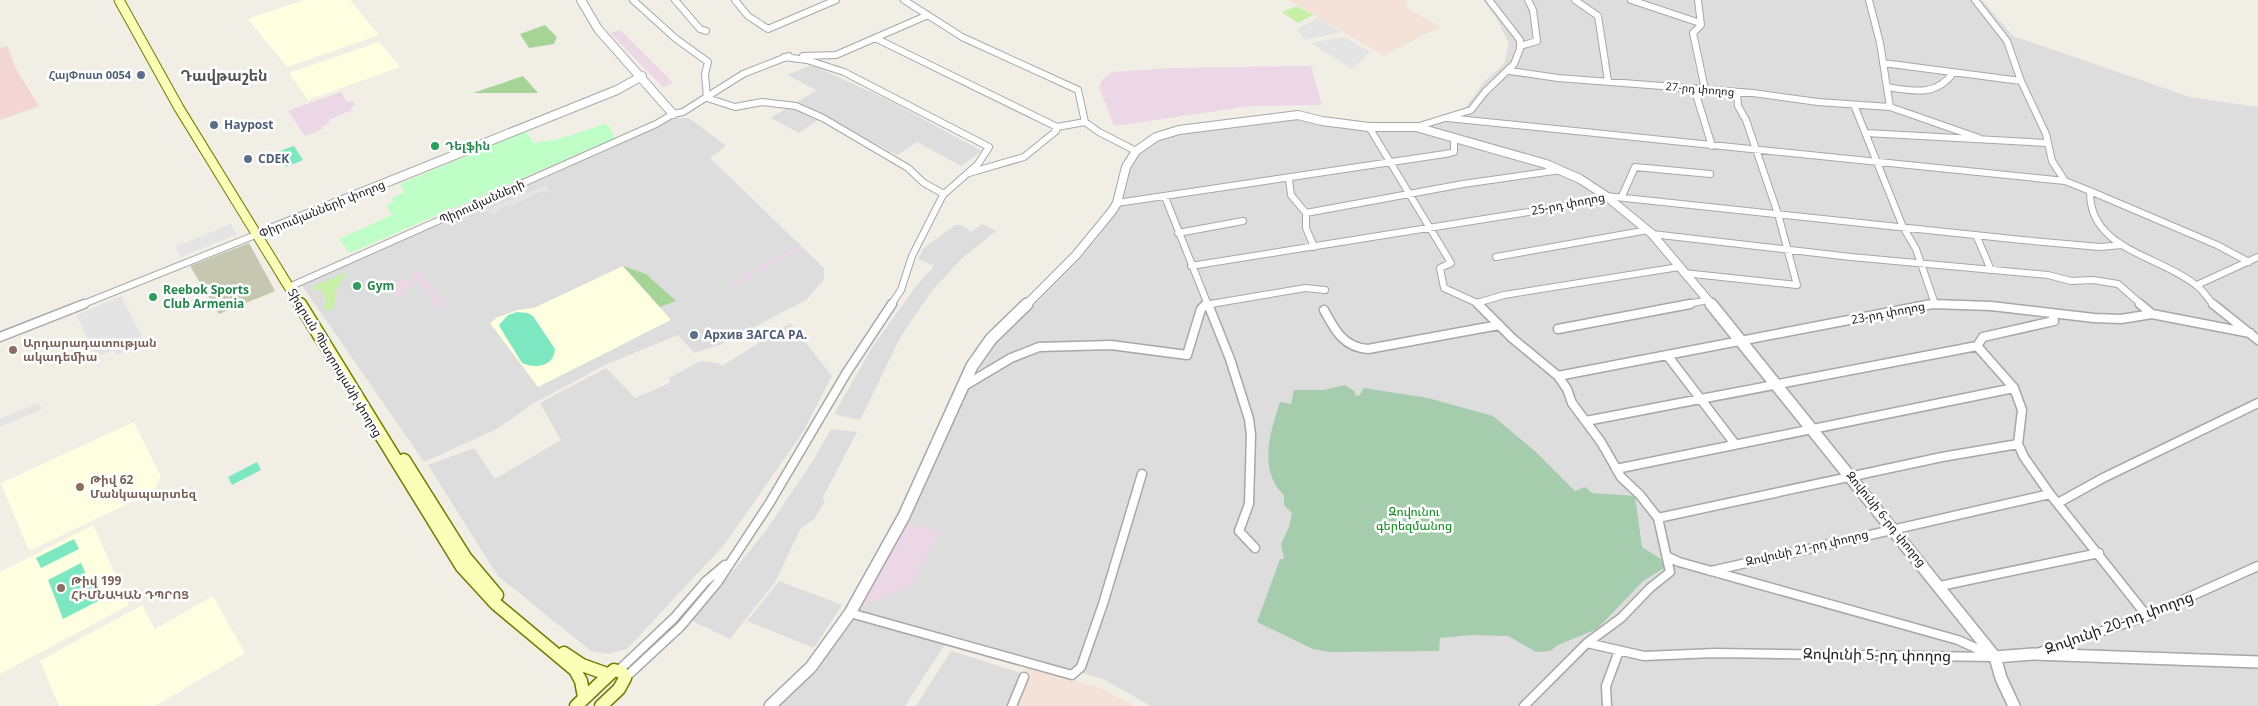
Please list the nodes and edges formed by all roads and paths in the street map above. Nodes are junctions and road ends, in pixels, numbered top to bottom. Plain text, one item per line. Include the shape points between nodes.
1 (118, 0) edge
2 (124, 0) edge
3 (581, 0) edge
4 (633, 0) edge
5 (675, 0) edge
6 (735, 0) edge
7 (836, 0) edge
8 (904, 0) edge
9 (1490, 0) edge
10 (1528, 0) edge
11 (1575, 0) edge
12 (1630, 0) edge
13 (1698, 0) edge
14 (1869, 0) edge
15 (1975, 0) edge
16 (928, 15) junction
17 (1700, 23) junction
18 (706, 30) dead end
19 (875, 38) junction
20 (1520, 46) junction
21 (784, 57) junction
22 (1883, 63) junction
23 (1510, 71) junction
24 (1954, 72) junction
25 (642, 76) junction
26 (1608, 81) junction
27 (2021, 82) junction
28 (1887, 87) junction
29 (1694, 88) junction
30 (1705, 89) junction
31 (1737, 93) junction
32 (707, 98) junction
33 (1854, 105) junction
34 (1890, 107) junction
35 (673, 114) junction
36 (1447, 118) junction
37 (1085, 122) junction
38 (1057, 127) junction
39 (1369, 127) junction
40 (1416, 127) junction
41 (1866, 133) junction
42 (1454, 138) junction
43 (1979, 138) junction
44 (2047, 143) junction
45 (1712, 146) junction
46 (1136, 151) junction
47 (1757, 151) junction
48 (1878, 161) junction
49 (1391, 163) junction
50 (1561, 170) junction
51 (966, 174) junction
52 (1710, 174) dead end
53 (1289, 179) junction
54 (2065, 182) junction
55 (2090, 191) junction
56 (944, 194) junction
57 (1410, 195) junction
58 (1606, 196) junction
59 (1622, 196) junction
60 (1165, 197) junction
61 (1117, 202) junction
62 (1306, 213) junction
63 (1778, 214) junction
64 (1243, 221) dead end
65 (1430, 228) junction
66 (1903, 228) junction
67 (1650, 232) junction
68 (1178, 233) junction
69 (260, 234) junction
70 (1976, 235) junction
71 (2122, 245) junction
72 (1314, 247) junction
73 (1789, 250) junction
74 (1496, 257) dead end
75 (2258, 258) edge
76 (2249, 262) junction
77 (1919, 263) junction
78 (1191, 266) junction
79 (1682, 270) junction
80 (1991, 270) junction
81 (2197, 285) junction
82 (291, 286) junction
83 (1325, 290) dead end
84 (1708, 300) junction
85 (1207, 303) junction
86 (1477, 303) junction
87 (1935, 304) junction
88 (1324, 310) dead end
89 (2052, 313) junction
90 (2152, 314) junction
91 (1499, 325) junction
92 (1558, 329) dead end
93 (2250, 334) junction
94 (0, 338) edge
95 (1742, 340) junction
96 (2258, 340) edge
97 (1977, 346) junction
98 (1667, 355) junction
99 (1558, 376) junction
100 (1775, 383) junction
101 (964, 386) junction
102 (2014, 388) junction
103 (1701, 398) junction
104 (2258, 403) edge
105 (1586, 421) junction
106 (1812, 428) junction
107 (1735, 444) junction
108 (2018, 444) junction
109 (1616, 469) junction
110 (1142, 474) dead end
111 (1852, 476) junction
112 (2050, 494) junction
113 (2058, 503) junction
114 (1658, 518) junction
115 (1894, 528) junction
116 (1255, 548) dead end
117 (2099, 553) junction
118 (1668, 557) junction
119 (2258, 566) edge
120 (1711, 571) junction
121 (1940, 586) junction
122 (850, 613) junction
123 (2147, 616) junction
124 (1587, 643) junction
125 (1618, 651) junction
126 (2034, 654) junction
127 (1995, 657) junction
128 (2258, 662) edge
129 (617, 674) junction
130 (1024, 677) dead end
131 (580, 701) edge
132 (601, 706) edge
133 (770, 706) edge
134 (1012, 706) edge
135 (1524, 706) edge
136 (1607, 706) edge
137 (2014, 706) edge

1 - 69 main road, Տիգրան Պետրոսյանի փողոց via 179,108
2 - 69 main road, Տիգրան Պետրոսյանի փողոց via 162,72
3 - 25 street via 609,41
4 - 32 street via 675,38 708,62 705,74
5 - 18 street via 700,28
6 - 7 street via 748,16 768,30
8 - 16 street
9 - 20 street via 1520,40
10 - 20 street via 1534,10 1537,41
11 - 26 street via 1598,16
12 - 17 street
13 - 17 street
14 - 22 street
15 - 27 street via 2007,41
16 - 19 street
16 - 37 street via 962,36 1078,90
17 - 30 street via 1693,34
19 - 21 street via 836,54
19 - 38 street
20 - 23 street
21 - 32 street, Պիրումյանների via 737,77
21 - 51 street via 807,60 844,72 989,147 978,164
22 - 24 street
22 - 28 street
23 - 26 street, 27-րդ փողոց
23 - 36 street via 1468,112
24 - 27 street
24 - 28 street via 1937,90 1925,93
25 - 35 street
25 - 69 street, Փիրումյանների փողոց via 616,90
26 - 29 street, 27-րդ փողոց
27 - 44 street via 2046,134
28 - 34 street
29 - 30 street, 27-րդ փողոց
29 - 45 street
30 - 31 street, 27-րդ փողոց
31 - 33 street, 27-րդ փողոց
31 - 47 street via 1738,106
32 - 35 street, Պիրումյանների
32 - 56 street via 735,107 762,102 796,106 823,118 908,168 924,183
33 - 34 street, 27-րդ փողոց
33 - 41 street
34 - 43 street, 27-րդ փողոց
35 - 82 street, Պիրումյանների
36 - 40 street
36 - 45 street
37 - 38 street
37 - 46 street
38 - 51 street via 1024,157
39 - 40 street, Զովունի 6-րդ փողոց
39 - 46 street, Զովունի 6-րդ փողոց via 1298,115 1179,130 1156,137
39 - 49 street
40 - 42 street, Զովունի 6-րդ փողոց
41 - 43 street via 1966,140
41 - 48 street
42 - 49 street via 1454,152
42 - 50 street, Զովունի 6-րդ փողոց
43 - 44 street
44 - 54 street via 2052,161
45 - 47 street
46 - 61 street via 1126,167
47 - 48 street
47 - 63 street
48 - 54 street
48 - 66 street
49 - 53 street
49 - 57 street
50 - 57 street
50 - 58 street, Զովունի 6-րդ փողոց
51 - 56 street
52 - 59 street via 1635,167
53 - 60 street
53 - 62 street via 1291,195
54 - 55 street
55 - 71 street via 2090,213 2102,230
55 - 76 street
56 - 129 street via 912,256 901,290 717,583 681,626
57 - 62 street
57 - 65 street
58 - 59 street, 25-րդ փողոց
58 - 65 street, 25-րդ փողոց
58 - 67 street, Զովունի 6-րդ փողոց
59 - 63 street, 25-րդ փողոց
60 - 61 street
60 - 68 street
61 - 101 street via 1076,255 991,339 972,366
62 - 72 street via 1306,228
63 - 66 street, 25-րդ փողոց
63 - 73 street
64 - 68 street
65 - 72 street, 25-րդ փողոց
65 - 86 street via 1451,263 1440,268 1444,288
66 - 70 street, 25-րդ փողոց
66 - 77 street via 1916,249
67 - 73 street
67 - 74 street
67 - 79 street, Զովունի 6-րդ փողոց
68 - 78 street
69 - 82 main road, Տիգրան Պետրոսյանի փողոց
69 - 94 street, Փիրումյանների փողոց
70 - 71 street, 25-րդ փողոց via 2082,246
70 - 80 street
71 - 81 street
72 - 78 street, 25-րդ փողոց
73 - 77 street
73 - 79 street via 1797,285
75 - 76 street
76 - 81 street
77 - 80 street
77 - 87 street
78 - 85 street
79 - 84 street, Զովունի 6-րդ փողոց
79 - 86 street via 1504,296
80 - 90 street via 2048,275 2071,281 2112,282
81 - 93 street via 2235,324
82 - 129 main road, Տիգրան Պետրոսյանի փողոց via 475,571 562,652 582,665
82 - 131 main road, Տիգրան Պետրոսյանի փողոց via 462,568 496,604 575,670 581,680
83 - 85 street via 1305,288
84 - 92 street
84 - 95 street, Զովունի 6-րդ փողոց
85 - 101 street via 1201,309 1187,355 1111,345 1039,347 1011,358
85 - 116 street via 1230,359 1249,420 1249,504 1239,530
86 - 91 street
87 - 89 street, 23-րդ փողոց
87 - 95 street, 23-րդ փողոց
88 - 91 street via 1342,341 1359,349
89 - 90 street, 23-րդ փողոց via 2121,319
89 - 97 street via 2054,320 2046,324 1983,337
90 - 93 street, 23-րդ փողոց
91 - 99 street
93 - 96 street
95 - 98 street, 23-րդ փողոց
95 - 100 street, Զովունի 6-րդ փողոց
97 - 100 street
97 - 102 street
98 - 99 street, 23-րդ փողոց
98 - 103 street
99 - 105 street
100 - 103 street
100 - 106 street, Զովունի 6-րդ փողոց
101 - 122 street via 904,516
102 - 106 street
102 - 108 street via 2022,410
103 - 105 street
103 - 107 street
104 - 113 street
105 - 109 street
106 - 107 street
106 - 111 street, Զովունի 6-րդ փողոց
107 - 109 street
108 - 111 street
108 - 112 street
109 - 114 street
110 - 122 street via 1103,604 1081,667 1072,675
111 - 114 street
111 - 115 street, Զովունի 6-րդ փողոց
112 - 113 street
112 - 115 street, Զովունի 21-րդ փողոց
113 - 117 street
114 - 118 street
115 - 120 street, Զովունի 21-րդ փողոց
115 - 121 street, Զովունի 6-րդ փողոց
117 - 121 street
117 - 123 street
118 - 120 street
118 - 124 street via 1670,572 1621,618
119 - 123 street, Զովունի 20-րդ փողոց
120 - 127 street via 1958,640
121 - 127 street, Զովունի 6-րդ փողոց
122 - 133 street via 811,666
123 - 126 street, Զովունի 20-րդ փողոց
124 - 125 street, Զովունի 5-րդ փողոց
124 - 135 street
125 - 127 street, Զովունի 5-րդ փողոց via 1644,656 1715,653
125 - 136 street via 1606,684
126 - 127 street, Զովունի 5-րդ փողոց
126 - 128 street, Զովունի 5-րդ փողոց
127 - 137 street, Զովունի 6-րդ փողոց
129 - 131 main road
129 - 132 main road via 619,689
130 - 134 street

